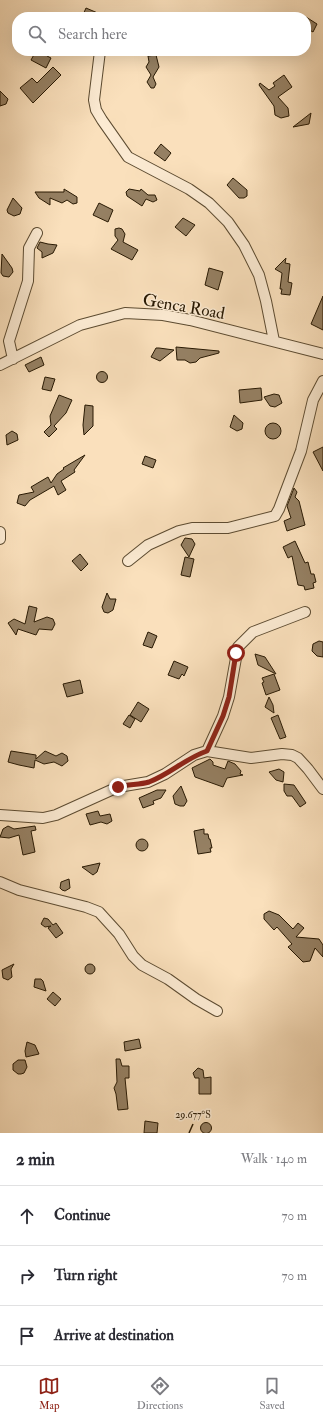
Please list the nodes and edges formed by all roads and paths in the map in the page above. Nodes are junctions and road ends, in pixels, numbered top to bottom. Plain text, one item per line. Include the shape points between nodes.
1 (99, 56) edge
2 (37, 233) dead end
3 (274, 341) junction
4 (323, 354) edge
5 (13, 360) junction
6 (0, 365) edge
7 (323, 381) edge
8 (0, 532) edge
9 (0, 539) edge
10 (128, 561) dead end
11 (305, 612) dead end
12 (207, 751) junction
13 (323, 789) edge
14 (0, 816) edge
15 (0, 882) edge
16 (217, 1011) dead end

1 - 3 street via 94,100 102,120 128,157 189,188 228,222 244,245 258,275
2 - 5 street via 29,248 28,281 9,341
3 - 4 street, Genca Road
3 - 5 street, Genca Road via 163,315 125,313 80,325
5 - 6 street, Genca Road
7 - 10 street via 313,400 301,451 275,516 228,528 192,528 179,531 148,545
8 - 9 street
11 - 12 street via 253,632 238,647 229,697
12 - 13 street via 251,758 282,754 292,756 308,768
12 - 14 street via 194,755 148,782 118,787 56,815 43,818
15 - 16 street via 19,890 99,912 142,965

